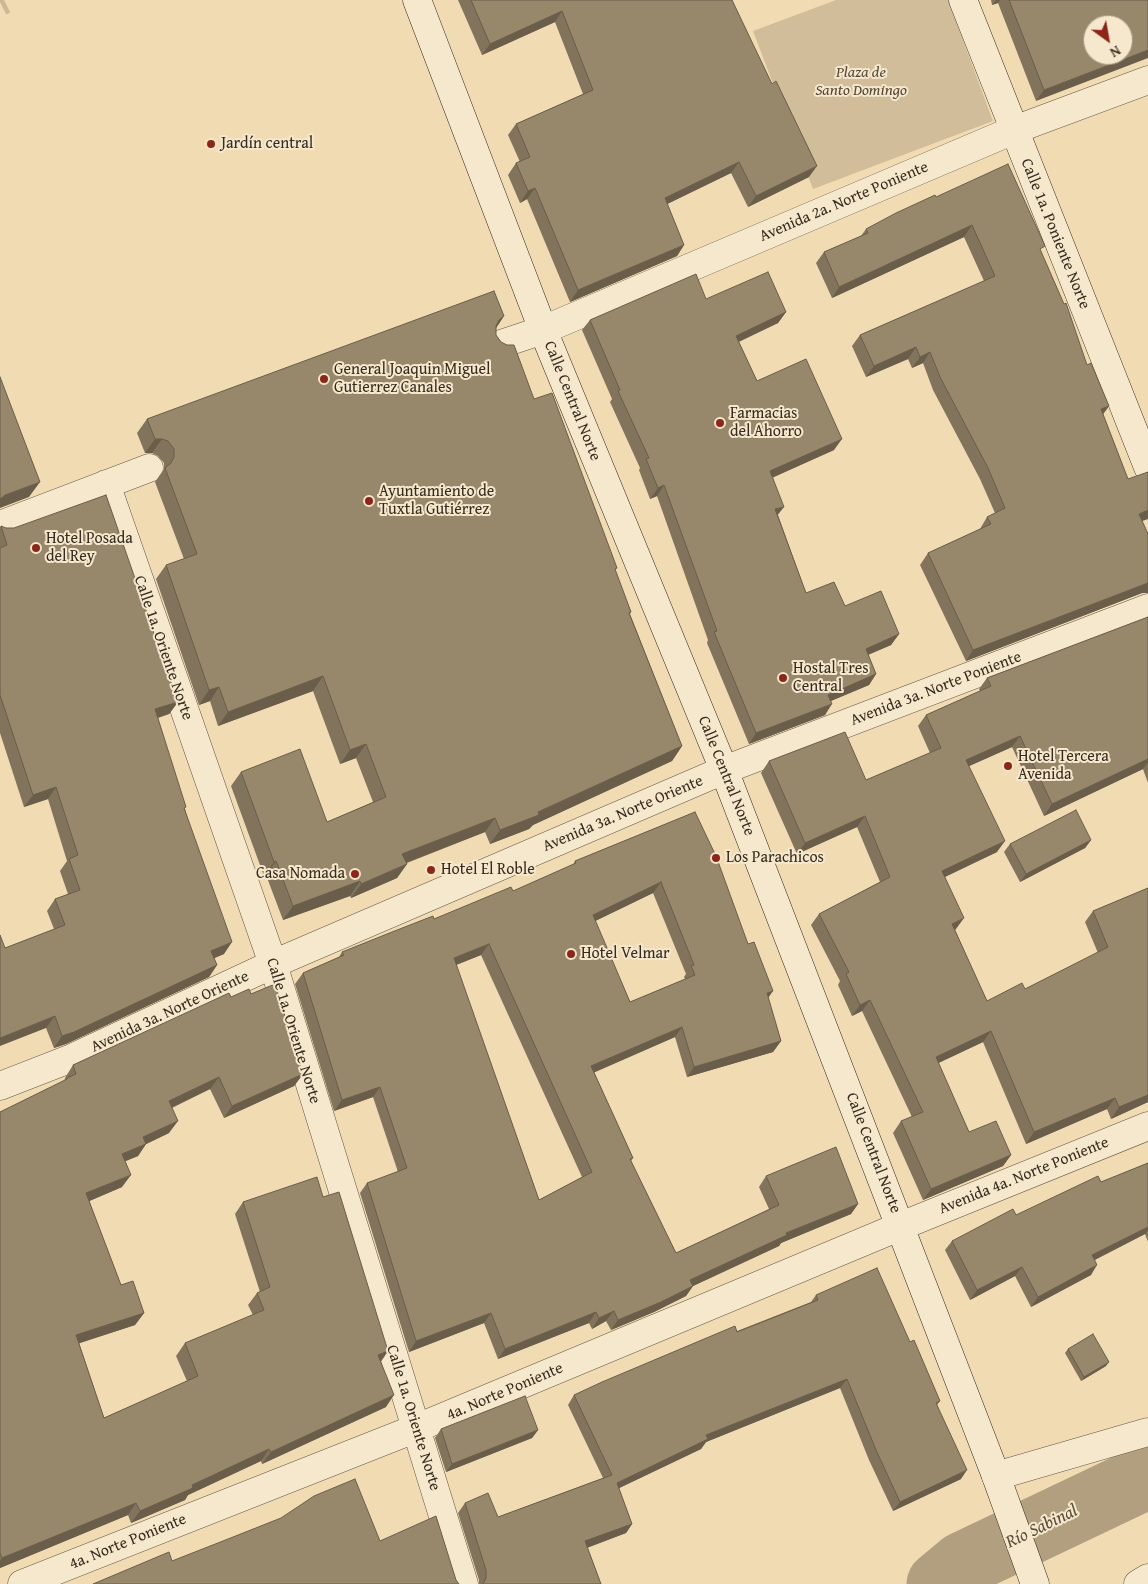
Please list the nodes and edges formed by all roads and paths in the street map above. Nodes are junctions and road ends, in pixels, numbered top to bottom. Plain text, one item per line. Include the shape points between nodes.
1 (417, 0) edge
2 (963, 0) edge
3 (1148, 80) edge
4 (1014, 130) junction
5 (542, 330) junction
6 (501, 344) edge
7 (1148, 467) edge
8 (149, 468) dead end
9 (106, 484) junction
10 (0, 525) edge
11 (1148, 608) edge
12 (724, 770) junction
13 (273, 964) junction
14 (0, 1086) edge
15 (1148, 1126) edge
16 (901, 1226) junction
17 (417, 1428) junction
18 (1148, 1432) edge
19 (996, 1476) junction
20 (1148, 1578) edge
21 (22, 1584) edge
22 (464, 1584) edge
23 (1035, 1584) edge
24 (1138, 1584) edge

1 - 5 street, Calle Central Norte
2 - 4 street, Calle 1a. Poniente Norte
3 - 4 street, Avenida 2a. Norte Poniente
4 - 5 street, Avenida 2a. Norte Poniente
4 - 7 street, Calle 1a. Poniente Norte
5 - 6 street, Avenida 2a. Norte Poniente
5 - 12 street, Calle Central Norte
8 - 9 street
9 - 10 street
9 - 13 street, Calle 1a. Oriente Norte
11 - 12 street, Avenida 3a. Norte Poniente
12 - 13 street, Avenida 3a. Norte Oriente
12 - 16 street, Calle Central Norte
13 - 14 street, Avenida 3a. Norte Oriente via 72,1058
13 - 17 street, Calle 1a. Oriente Norte
15 - 16 street, Avenida 4a. Norte Poniente
16 - 17 street, 4a. Norte Poniente
16 - 19 street, Calle Central Norte
17 - 21 street, 4a. Norte Poniente
17 - 22 street, Calle 1a. Oriente Norte
18 - 19 street
19 - 23 street, Calle Central Norte
20 - 24 street

